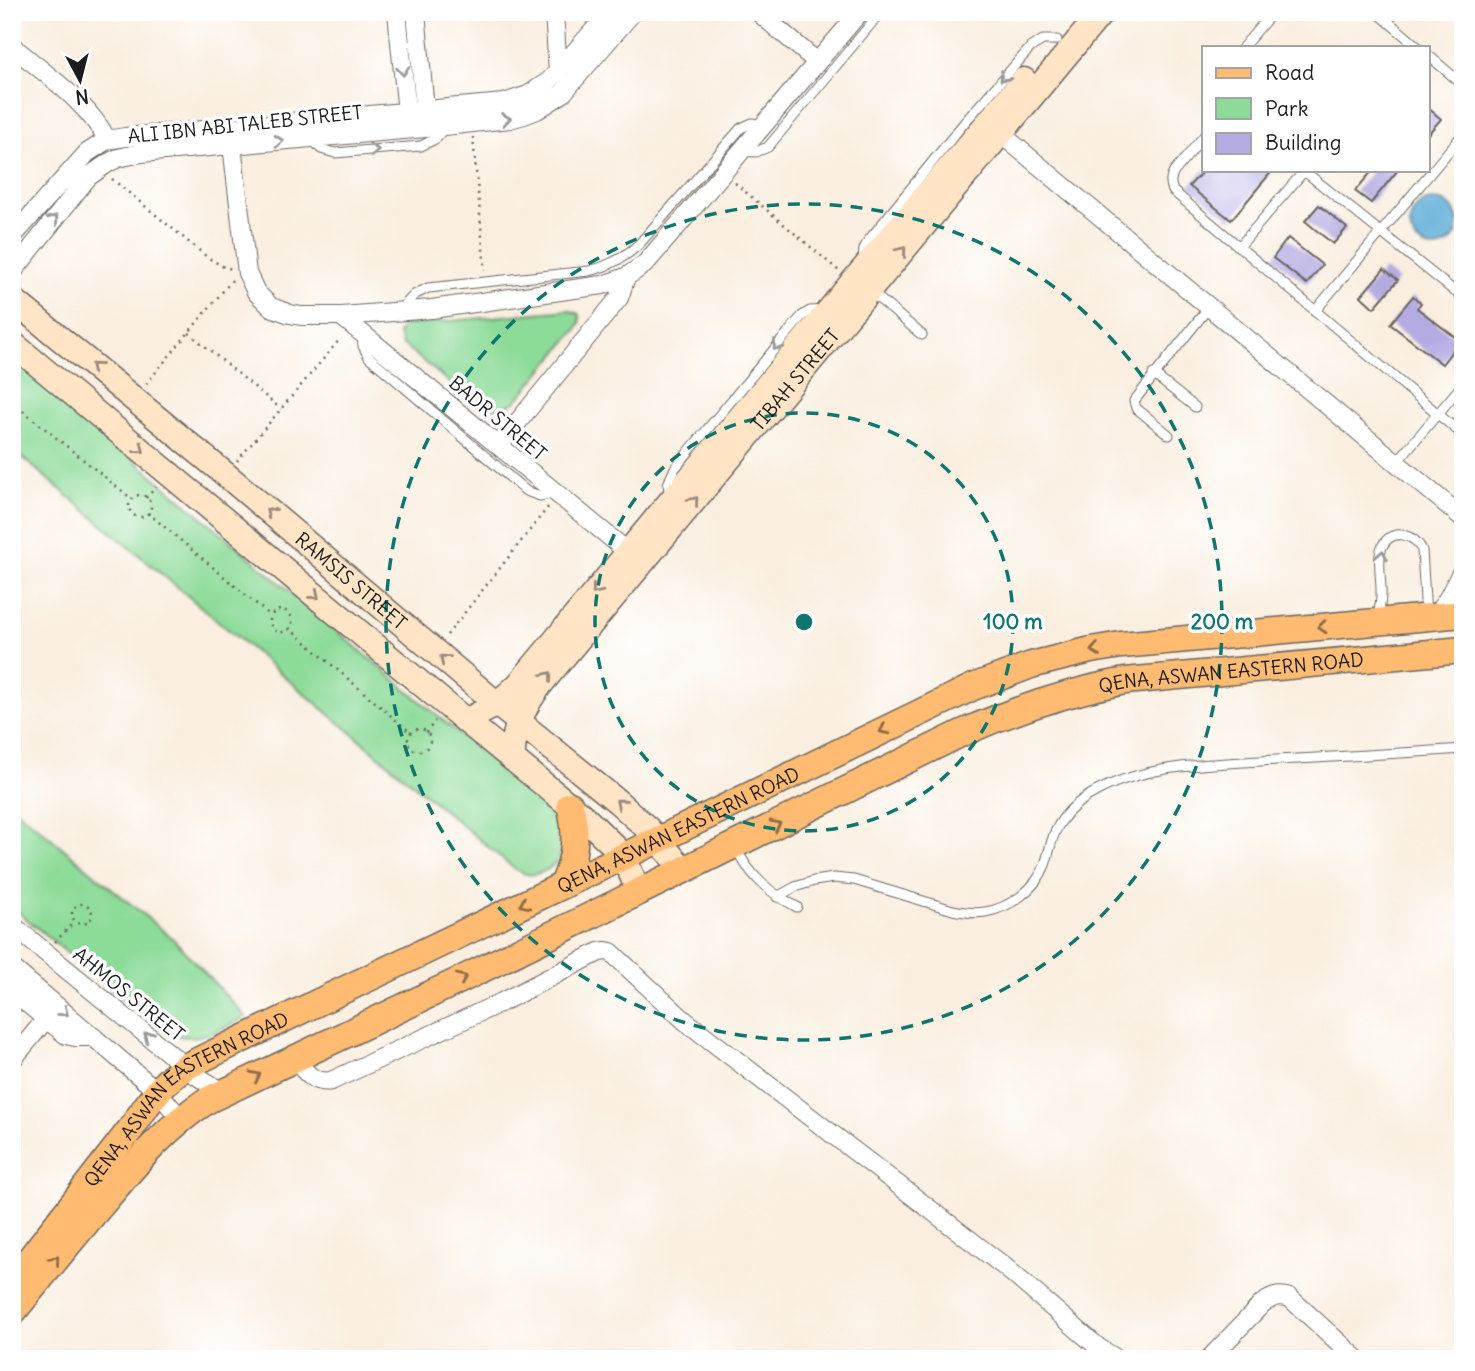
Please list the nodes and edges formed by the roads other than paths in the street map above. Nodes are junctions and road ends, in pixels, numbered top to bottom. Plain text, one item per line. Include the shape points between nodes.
1 (397, 12) edge
2 (416, 12) edge
3 (554, 12) edge
4 (610, 12) edge
5 (633, 12) edge
6 (758, 12) edge
7 (860, 12) edge
8 (881, 12) edge
9 (1081, 12) edge
10 (1102, 12) edge
11 (1273, 12) edge
12 (1377, 12) edge
13 (12, 46) edge
14 (1244, 46) edge
15 (1413, 46) edge
16 (1430, 57) edge
17 (817, 62) junction
18 (558, 72) junction
19 (1463, 85) edge
20 (416, 120) junction
21 (446, 126) junction
22 (764, 126) junction
23 (1001, 134) junction
24 (1463, 134) edge
25 (311, 138) junction
26 (1202, 138) edge
27 (107, 141) junction
28 (232, 145) junction
29 (743, 151) junction
30 (1302, 172) edge
31 (1306, 172) edge
32 (1381, 232) junction
33 (12, 237) edge
34 (1239, 247) junction
35 (624, 257) junction
36 (12, 273) edge
37 (631, 274) junction
38 (860, 280) junction
39 (1463, 298) edge
40 (12, 299) edge
41 (1209, 307) junction
42 (1315, 311) junction
43 (399, 312) junction
44 (352, 324) junction
45 (922, 335) dead end
46 (12, 343) edge
47 (1153, 374) junction
48 (1463, 384) edge
49 (1195, 407) dead end
50 (1438, 414) junction
51 (1169, 435) dead end
52 (1463, 435) edge
53 (499, 445) junction
54 (1396, 463) junction
55 (556, 494) junction
56 (1463, 518) edge
57 (628, 552) junction
58 (1463, 569) edge
59 (1463, 614) edge
60 (1431, 617) junction
61 (1376, 622) junction
62 (1463, 650) edge
63 (497, 704) junction
64 (466, 721) junction
65 (519, 722) junction
66 (1463, 749) edge
67 (513, 759) junction
68 (570, 805) junction
69 (658, 840) junction
70 (734, 846) junction
71 (623, 858) junction
72 (684, 870) junction
73 (563, 885) junction
74 (639, 892) junction
75 (777, 897) junction
76 (797, 907) dead end
77 (12, 925) edge
78 (12, 968) edge
79 (12, 991) edge
80 (46, 1019) junction
81 (94, 1037) junction
82 (294, 1058) junction
83 (12, 1060) edge
84 (186, 1067) junction
85 (157, 1091) junction
86 (222, 1092) junction
87 (181, 1119) junction
88 (12, 1282) edge
89 (12, 1313) edge
90 (1117, 1359) edge
91 (1209, 1359) edge
92 (1357, 1359) edge

1 -> 20 street
2 - 20 street
3 - 18 street
4 - 18 street, ALI IBN ABI TALEB STREET
21 -> 5 street, ALI IBN ABI TALEB STREET via 524,116 550,103
6 - 17 street
7 - 17 street
8 - 29 lane via 768,147
9 -> 38 main road, TIBAH STREET
10 - 23 main road, TIBAH STREET
11 - 14 lane
12 - 15 lane
13 - 27 street via 82,105
16 - 19 lane
17 - 22 street
18 - 20 street, ALI IBN ABI TALEB STREET via 516,99
20 - 21 street, ALI IBN ABI TALEB STREET
20 - 25 street, ALI IBN ABI TALEB STREET
20 - 27 street, ALI IBN ABI TALEB STREET
25 -> 21 lane via 321,149 335,153 421,146
22 - 29 street
22 - 35 lane via 752,123 741,128
38 -> 23 main road, TIBAH STREET
23 - 41 street
24 - 32 lane
28 -> 25 street, ALI IBN ABI TALEB STREET
26 - 34 lane via 1174,172 1173,191
27 - 33 street, ALI IBN ABI TALEB STREET via 87,153
36 -> 28 street, ALI IBN ABI TALEB STREET via 84,182 108,163 129,155
28 - 44 street via 247,272 256,292 271,307 290,314
29 - 37 street
30 - 34 lane
31 - 32 lane
32 - 39 lane
32 - 42 lane
34 - 42 lane
35 - 37 street
35 - 43 lane via 589,271 428,288 414,295
37 - 43 street via 591,287
37 - 53 street via 619,298
38 - 45 lane
38 -> 57 main road, TIBAH STREET
65 -> 38 main road, TIBAH STREET via 540,685
63 -> 40 main road, RAMSIS STREET
41 - 47 lane
41 - 54 street
42 - 50 lane
43 - 44 street
44 - 53 street, BADR STREET
44 - 55 lane via 369,357 526,491 540,496
46 -> 64 main road, RAMSIS STREET
47 - 49 lane
47 - 51 lane via 1134,405
48 - 50 lane
50 - 52 lane
50 - 54 lane
53 - 55 street, BADR STREET
54 - 56 street
55 - 57 street, BADR STREET
57 -> 63 main road, TIBAH STREET via 518,685
58 - 60 street via 1447,600
59 - 60 main road, QENA, ASWAN EASTERN ROAD
60 - 61 main road, QENA, ASWAN EASTERN ROAD
61 -> 60 lane via 1383,544 1400,535 1410,536 1422,551
61 -> 69 main road, QENA, ASWAN EASTERN ROAD via 1121,645 1031,665 945,700
70 -> 62 main road, QENA, ASWAN EASTERN ROAD via 962,733 1069,693 1154,678
63 - 64 main road, TIBAH STREET
63 - 65 main road, RAMSIS STREET
64 - 67 main road, RAMSIS STREET
65 - 67 main road, TIBAH STREET
69 -> 65 main road, RAMSIS STREET
66 - 75 lane via 1201,765 1113,783 1082,800 1061,821 1035,883 1014,901 985,912 953,910 834,878 794,887
67 - 68 main road, RAMSIS STREET
68 - 71 main road, RAMSIS STREET
68 - 73 main road via 575,846
69 - 71 main road, QENA, ASWAN EASTERN ROAD
69 - 72 main road, RAMSIS STREET
70 - 72 main road, QENA, ASWAN EASTERN ROAD
70 - 75 lane via 752,874
71 - 73 main road, QENA, ASWAN EASTERN ROAD
71 - 74 main road, RAMSIS STREET
72 - 74 main road, QENA, ASWAN EASTERN ROAD
73 -> 84 main road, QENA, ASWAN EASTERN ROAD
82 -> 74 main road, QENA, ASWAN EASTERN ROAD
75 - 76 lane
84 -> 77 street, AHMOS STREET
78 -> 81 street
79 - 80 street
80 - 81 street via 71,1037
80 - 83 street
81 - 85 street
86 -> 82 main road, QENA, ASWAN EASTERN ROAD
82 - 90 street via 309,1077 331,1081 606,951 684,1020
84 - 85 main road, QENA, ASWAN EASTERN ROAD
84 - 86 street, AHMOS STREET
85 - 87 street
85 - 88 main road, QENA, ASWAN EASTERN ROAD
86 - 87 main road, QENA, ASWAN EASTERN ROAD
89 -> 87 main road, QENA, ASWAN EASTERN ROAD via 151,1146
91 - 92 street via 1263,1303 1281,1295 1290,1298

